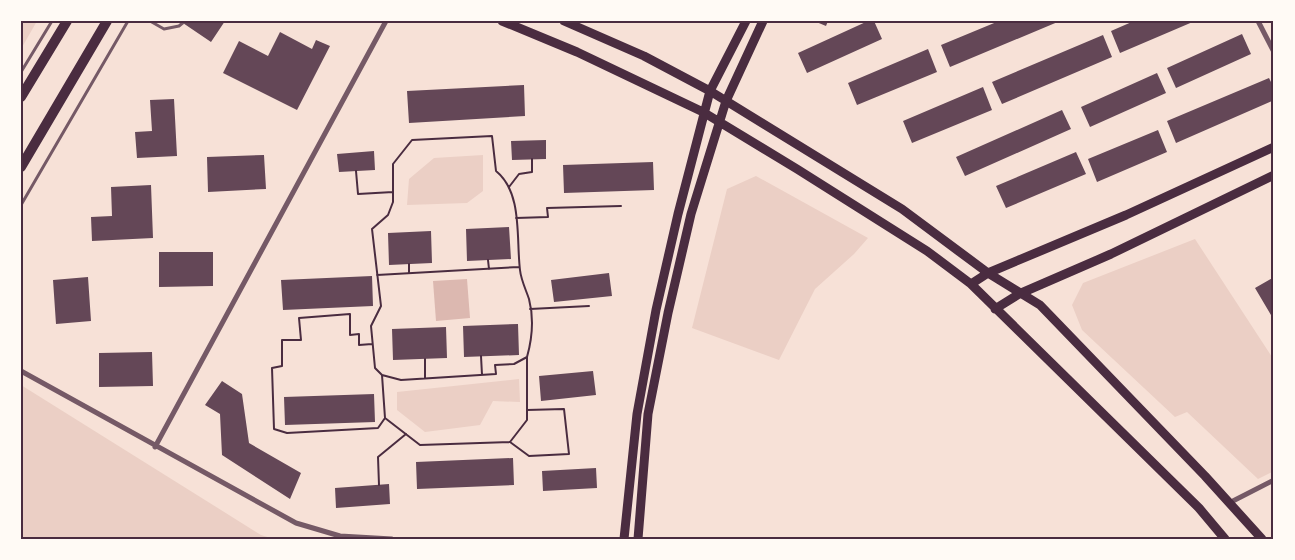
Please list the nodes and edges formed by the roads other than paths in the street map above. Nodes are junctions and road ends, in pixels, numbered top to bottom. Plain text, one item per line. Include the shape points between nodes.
1 (52, 21) edge
2 (67, 21) edge
3 (106, 21) edge
4 (128, 21) edge
5 (150, 21) edge
6 (185, 21) edge
7 (386, 21) edge
8 (502, 21) edge
9 (564, 21) edge
10 (746, 21) edge
11 (763, 21) edge
12 (1258, 21) edge
13 (1274, 52) edge
14 (21, 72) edge
15 (710, 91) junction
16 (21, 97) edge
17 (726, 101) junction
18 (703, 112) junction
19 (719, 122) junction
20 (1274, 146) edge
21 (21, 166) edge
22 (1274, 175) edge
23 (21, 205) edge
24 (988, 273) junction
25 (971, 284) junction
26 (1019, 294) junction
27 (995, 309) junction
28 (21, 371) edge
29 (155, 447) junction
30 (1274, 480) edge
31 (1229, 503) junction
32 (392, 539) edge
33 (624, 539) edge
34 (638, 539) edge
35 (1225, 539) edge
36 (1262, 539) edge

1 - 14 lane
2 - 16 main road
3 - 21 main road
4 - 23 lane
5 - 6 lane via 164,29 179,26
7 - 29 street
8 - 18 main road via 577,52
9 - 15 main road via 644,56
10 - 15 main road
11 - 17 main road
12 - 13 street
15 - 17 main road
15 - 18 main road
17 - 19 main road
17 - 24 main road via 902,209
18 - 19 main road
18 - 33 main road via 654,320 637,414
19 - 25 main road via 919,246
19 - 34 main road via 691,214 648,414
20 - 24 main road via 1126,215
22 - 26 main road via 1112,254
24 - 25 main road
24 - 26 main road
25 - 27 main road
26 - 27 main road
26 - 31 main road via 1040,305
27 - 35 main road via 1199,508
28 - 29 street
29 - 32 street via 296,523 340,536
30 - 31 street
31 - 36 main road

